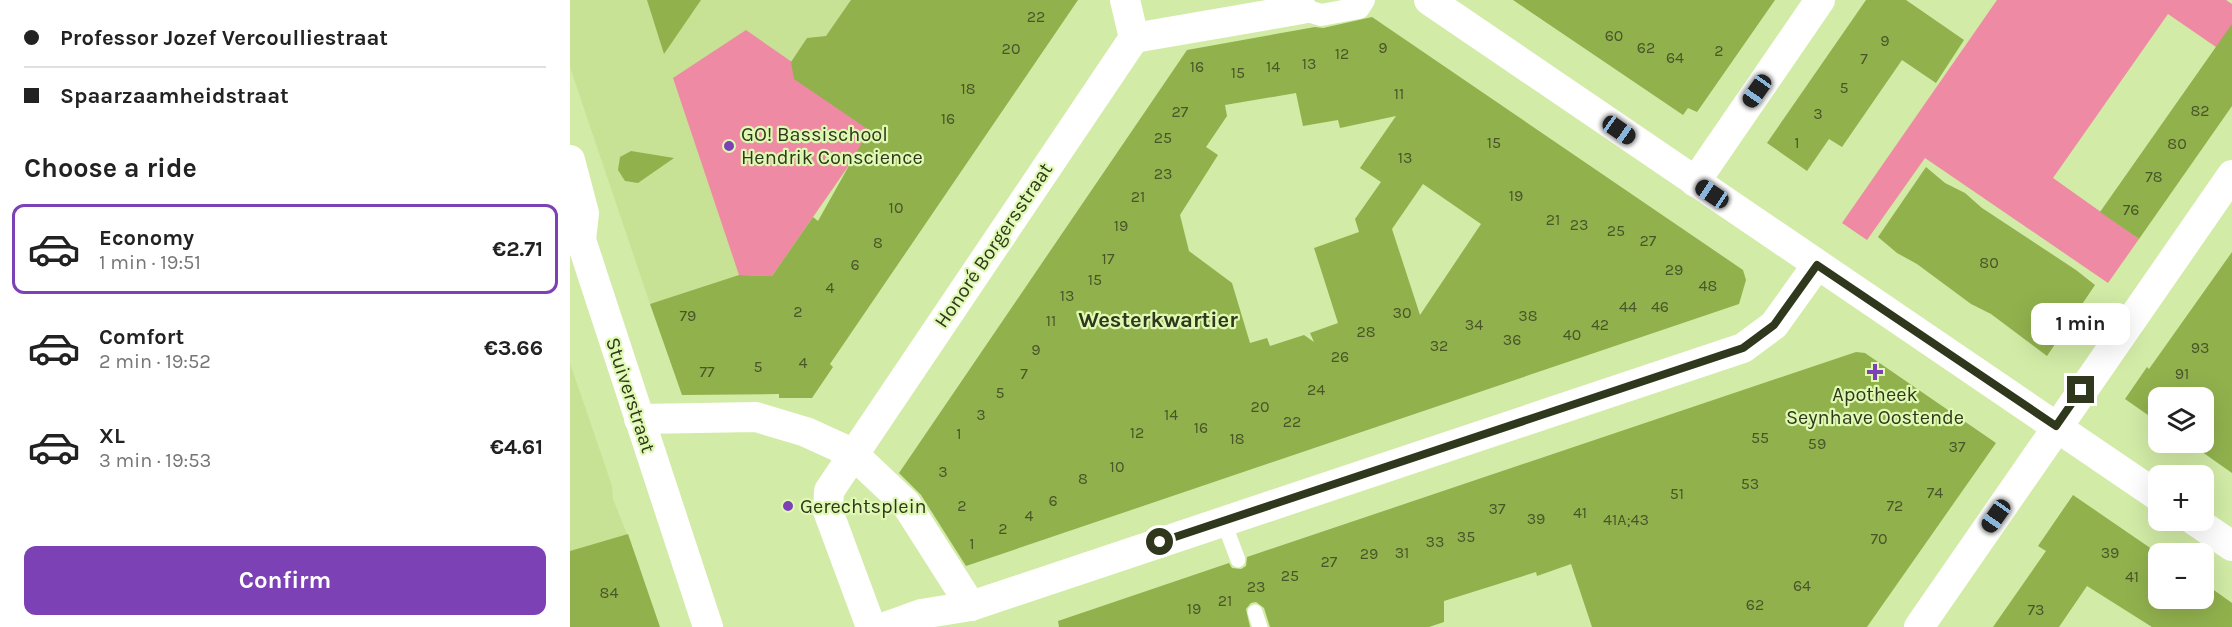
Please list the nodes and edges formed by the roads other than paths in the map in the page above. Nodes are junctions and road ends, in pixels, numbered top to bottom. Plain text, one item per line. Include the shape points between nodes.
1 (1125, 0) edge
2 (1364, 0) edge
3 (1430, 0) edge
4 (1820, 0) edge
5 (1302, 9) joint
6 (1134, 38) junction
7 (570, 160) edge
8 (2232, 175) edge
9 (1695, 182) junction
10 (1817, 265) junction
11 (639, 419) junction
12 (2056, 426) junction
13 (852, 453) junction
14 (2148, 489) edge
15 (1223, 520) junction
16 (2210, 531) edge
17 (2232, 546) edge
18 (1238, 560) dead end
19 (970, 606) junction
20 (1255, 612) dead end
21 (708, 627) edge
22 (872, 627) edge
23 (885, 627) edge
24 (1260, 627) edge
25 (1919, 627) edge

1 - 6 street
2 - 5 street via 1359,8 1321,15
3 - 9 street
4 - 9 street
5 - 6 street
6 - 13 street, Honoré Borgersstraat
7 - 11 street, Stuiverstraat via 584,213 581,240
8 - 12 street
9 - 10 street
10 - 12 street
10 - 15 street via 1774,325 1743,348
11 - 13 street via 756,417 806,432
11 - 21 street, Stuiverstraat
12 - 14 street
12 - 25 street
13 - 19 street via 906,504
13 - 22 street via 829,491 828,511
15 - 18 lane
15 - 19 street
16 - 17 street
19 - 23 street via 921,615
20 - 24 lane

